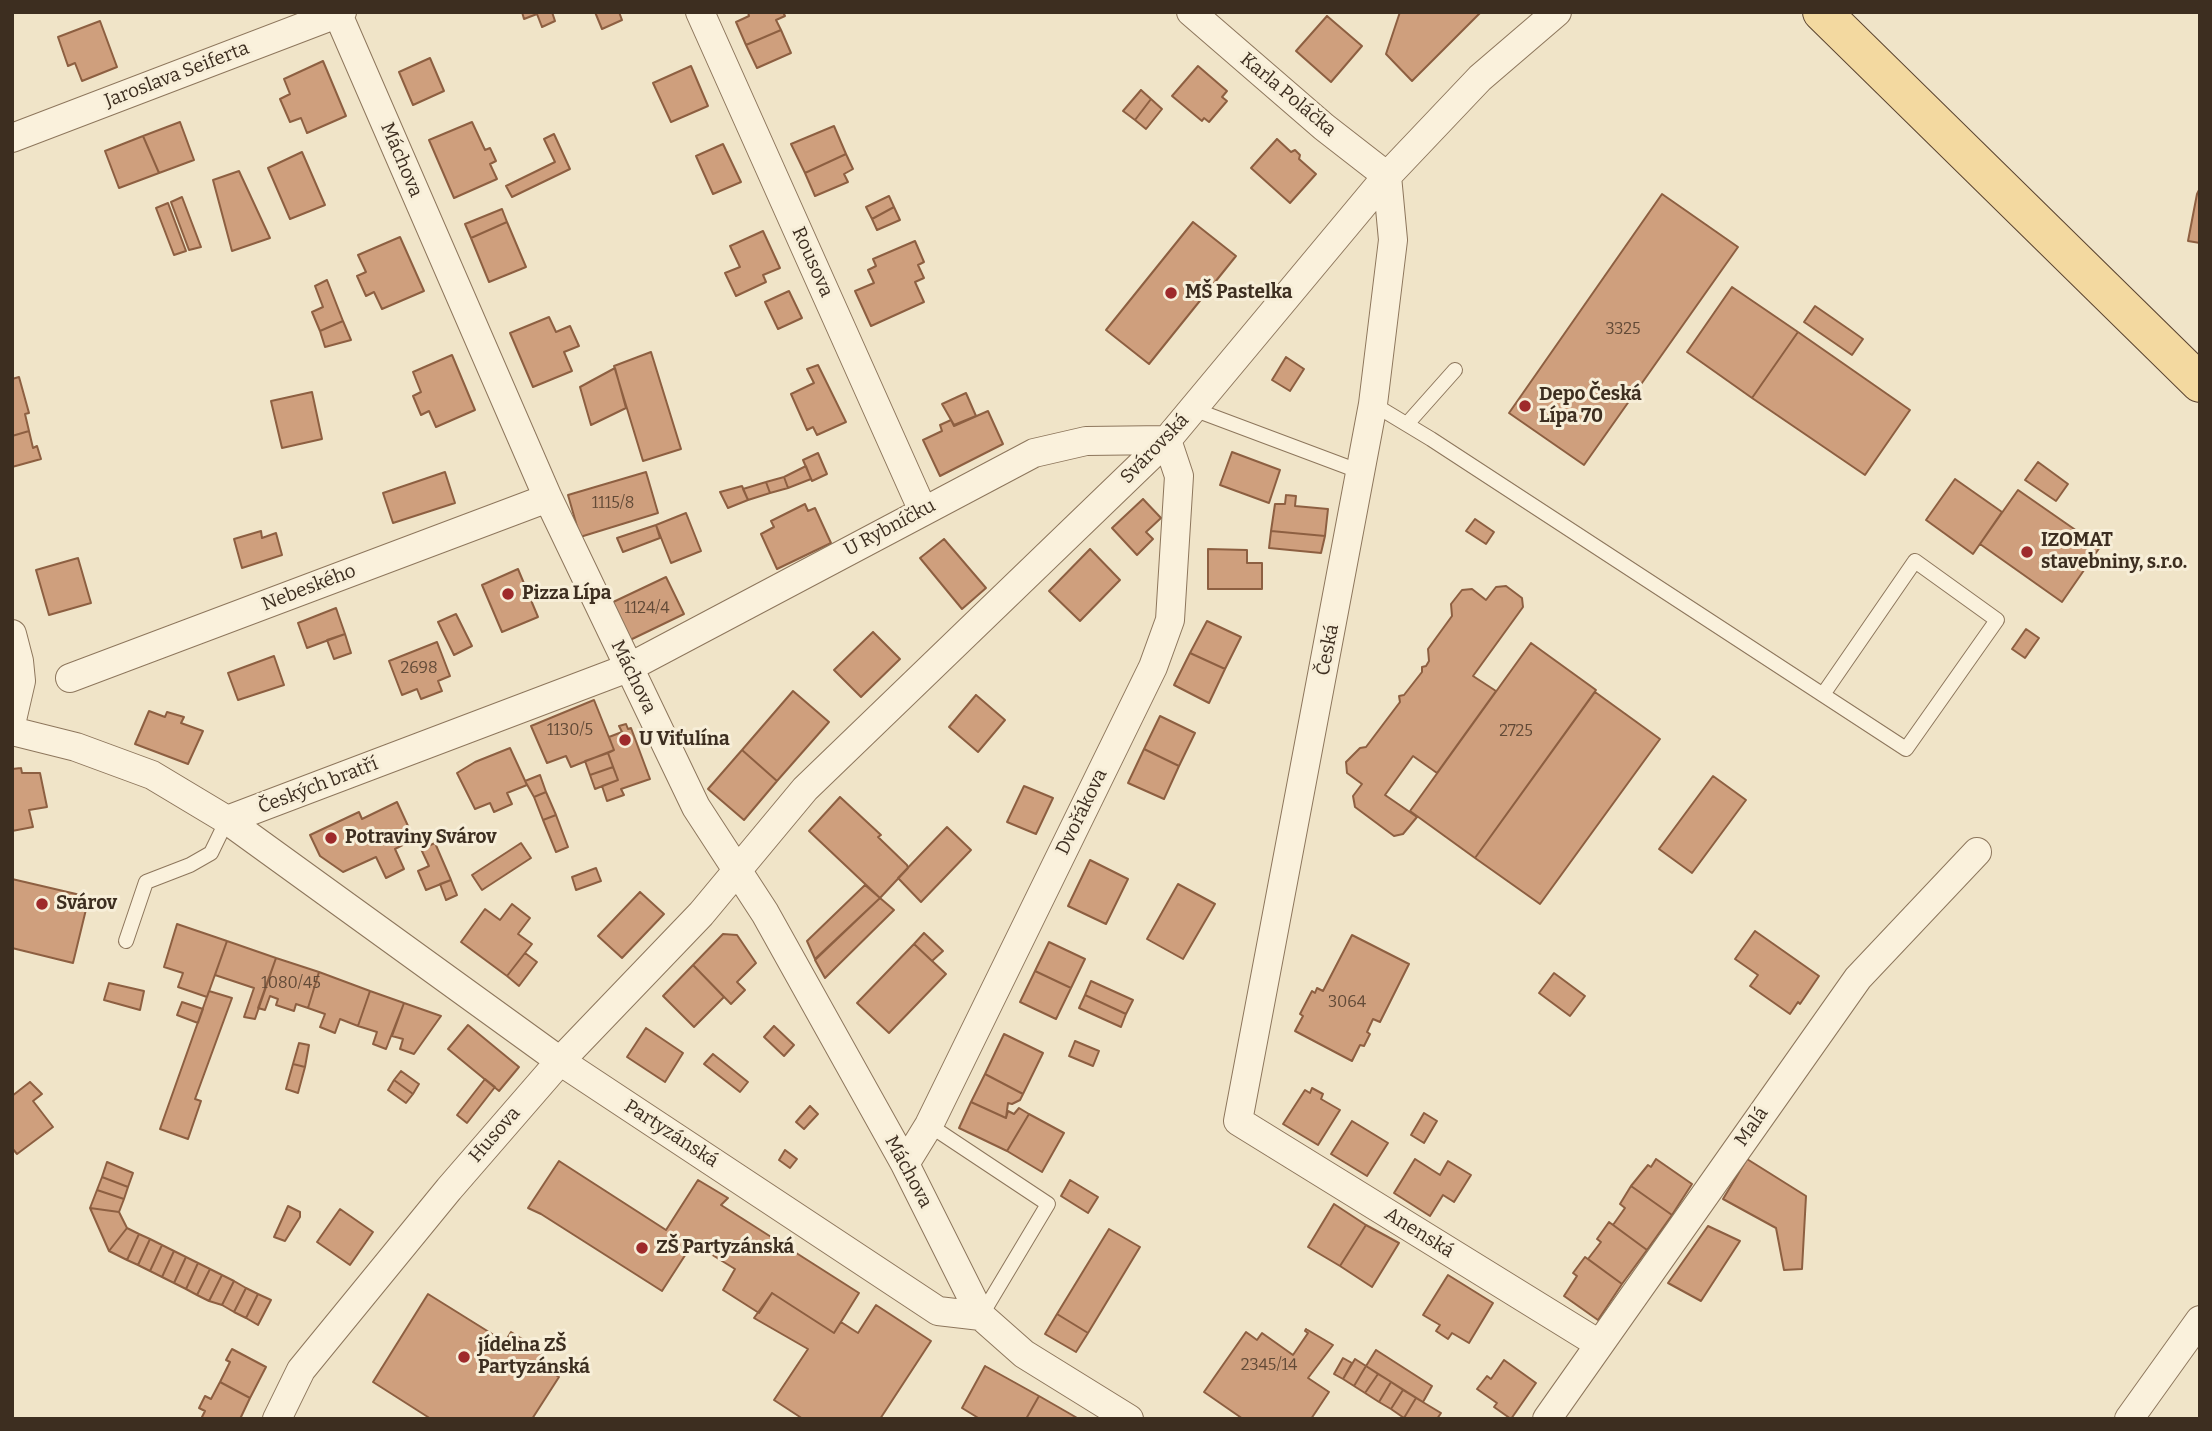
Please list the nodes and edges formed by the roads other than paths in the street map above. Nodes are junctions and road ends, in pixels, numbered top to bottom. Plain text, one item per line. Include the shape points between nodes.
1 (700, 12) edge
2 (1191, 12) edge
3 (1557, 12) edge
4 (1822, 12) edge
5 (339, 13) edge
6 (12, 138) edge
7 (1387, 176) junction
8 (1455, 370) dead end
9 (2200, 383) edge
10 (1373, 404) junction
11 (1193, 409) junction
12 (1407, 424) junction
13 (1167, 440) junction
14 (1362, 472) junction
15 (548, 498) junction
16 (923, 511) junction
17 (12, 634) edge
18 (628, 668) junction
19 (70, 678) dead end
20 (1824, 693) junction
21 (12, 720) edge
22 (12, 731) edge
23 (227, 820) junction
24 (1977, 852) dead end
25 (737, 871) junction
26 (125, 941) dead end
27 (560, 1061) junction
28 (1238, 1122) joint
29 (929, 1125) junction
30 (905, 1164) junction
31 (981, 1316) junction
32 (2200, 1320) edge
33 (1600, 1344) junction
34 (278, 1419) edge
35 (1129, 1419) edge
36 (1547, 1419) edge
37 (2129, 1419) edge

1 - 16 street, Rousova
2 - 7 street, Karla Poláčka
3 - 7 street, Svárovská via 1480,78
4 - 9 main road
5 - 6 street, Jaroslava Seiferta
5 - 15 street, Máchova
7 - 10 street, Česká via 1393,240
7 - 11 street, Svárovská
8 - 12 lane
10 - 12 lane
10 - 14 street, Česká
11 - 13 street, Svárovská
11 - 14 lane
12 - 20 lane
13 - 16 street, U Rybníčku via 1086,441 1034,453
13 - 25 street, Svárovská via 805,789
13 - 29 street, Dvořákova via 1179,476 1170,620 1153,667
14 - 28 street, Česká
15 - 18 street, Máchova
15 - 19 street, Nebeského
16 - 18 street, U Rybníčku
17 - 21 street via 21,681
18 - 23 street, Českých bratří
18 - 25 street, Máchova via 696,807
20 - 20 lane via 1906,749 1997,620 1915,561
22 - 23 street via 76,747 152,775
23 - 26 lane via 211,853 146,882
23 - 27 street, Partyzánská
24 - 33 street, Malá via 1858,978
25 - 27 street, Husova via 701,915
25 - 30 street, Máchova
27 - 31 street, Partyzánská via 938,1311
27 - 34 street, Husova via 301,1370
28 - 33 street, Anenská
29 - 30 street, Dvořákova
29 - 31 lane via 1048,1205
30 - 31 street, Máchova
31 - 35 street via 1024,1354
32 - 37 street
33 - 36 street, Malá

